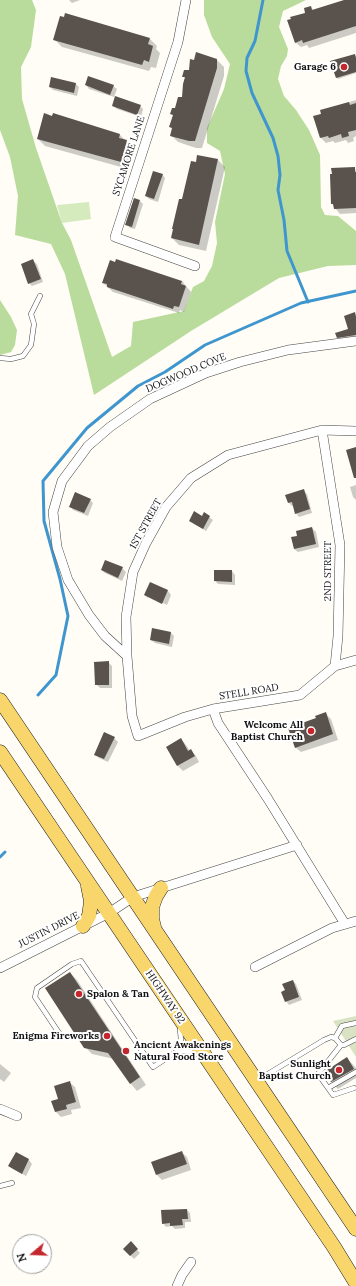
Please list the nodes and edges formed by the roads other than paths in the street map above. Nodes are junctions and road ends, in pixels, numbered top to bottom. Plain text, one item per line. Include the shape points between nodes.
1 (186, 0) edge
2 (195, 266) dead end
3 (40, 296) dead end
4 (356, 341) edge
5 (0, 358) edge
6 (322, 430) junction
7 (356, 431) edge
8 (127, 656) junction
9 (356, 660) edge
10 (335, 666) junction
11 (0, 700) edge
12 (213, 709) junction
13 (138, 736) joint
14 (0, 752) edge
15 (297, 845) junction
16 (85, 878) junction
17 (161, 888) junction
18 (133, 898) junction
19 (109, 913) junction
20 (356, 921) edge
21 (345, 924) junction
22 (83, 926) junction
23 (155, 929) junction
24 (255, 967) dead end
25 (0, 968) edge
26 (176, 1013) junction
27 (356, 1023) edge
28 (61, 1036) dead end
29 (335, 1038) junction
30 (356, 1039) edge
31 (341, 1045) junction
32 (176, 1052) junction
33 (207, 1059) junction
34 (356, 1072) edge
35 (257, 1081) junction
36 (328, 1088) junction
37 (354, 1088) dead end
38 (0, 1109) edge
39 (17, 1116) dead end
40 (12, 1183) dead end
41 (0, 1186) edge
42 (356, 1229) edge
43 (191, 1262) dead end
44 (356, 1283) edge
45 (178, 1286) edge

1 - 2 street, SYCAMORE LANE via 178,42 115,237
3 - 5 lane via 32,314 32,345 23,356
4 - 8 street, DOGWOOD COVE via 288,350 240,362 150,399 88,446 62,481 53,512 57,547 68,580 105,636
6 - 7 street, 1ST STREET
6 - 8 street, 1ST STREET via 228,455 191,478 166,507 133,572 126,617
6 - 10 street, 2ND STREET via 340,545
8 - 13 street, 1ST STREET via 132,716
9 - 10 street, STELL ROAD
10 - 12 street, STELL ROAD via 300,695
11 - 18 main road
12 - 13 street, STELL ROAD
12 - 15 street via 218,723
14 - 16 main road, HIGHWAY 92
15 - 17 street
15 - 21 street
16 - 19 main road, HIGHWAY 92
16 - 22 main road via 91,901 89,916
17 - 18 street
17 - 23 main road via 152,907
18 - 19 street
18 - 23 main road
19 - 22 street, JUSTIN DRIVE
19 - 26 main road, HIGHWAY 92
20 - 21 street
21 - 24 street
22 - 25 street, JUSTIN DRIVE
23 - 35 main road
26 - 32 lane via 182,1036
26 - 33 main road, HIGHWAY 92
27 - 29 lane via 342,1026
28 - 32 lane via 35,997 37,988 72,964 81,961 153,1067
29 - 31 lane
29 - 35 lane via 324,1040
30 - 31 lane
31 - 36 lane via 318,1074
32 - 33 lane via 187,1051
33 - 44 main road, HIGHWAY 92
34 - 36 lane
35 - 42 main road
36 - 37 lane via 333,1095
38 - 39 street
40 - 41 lane
43 - 45 street

